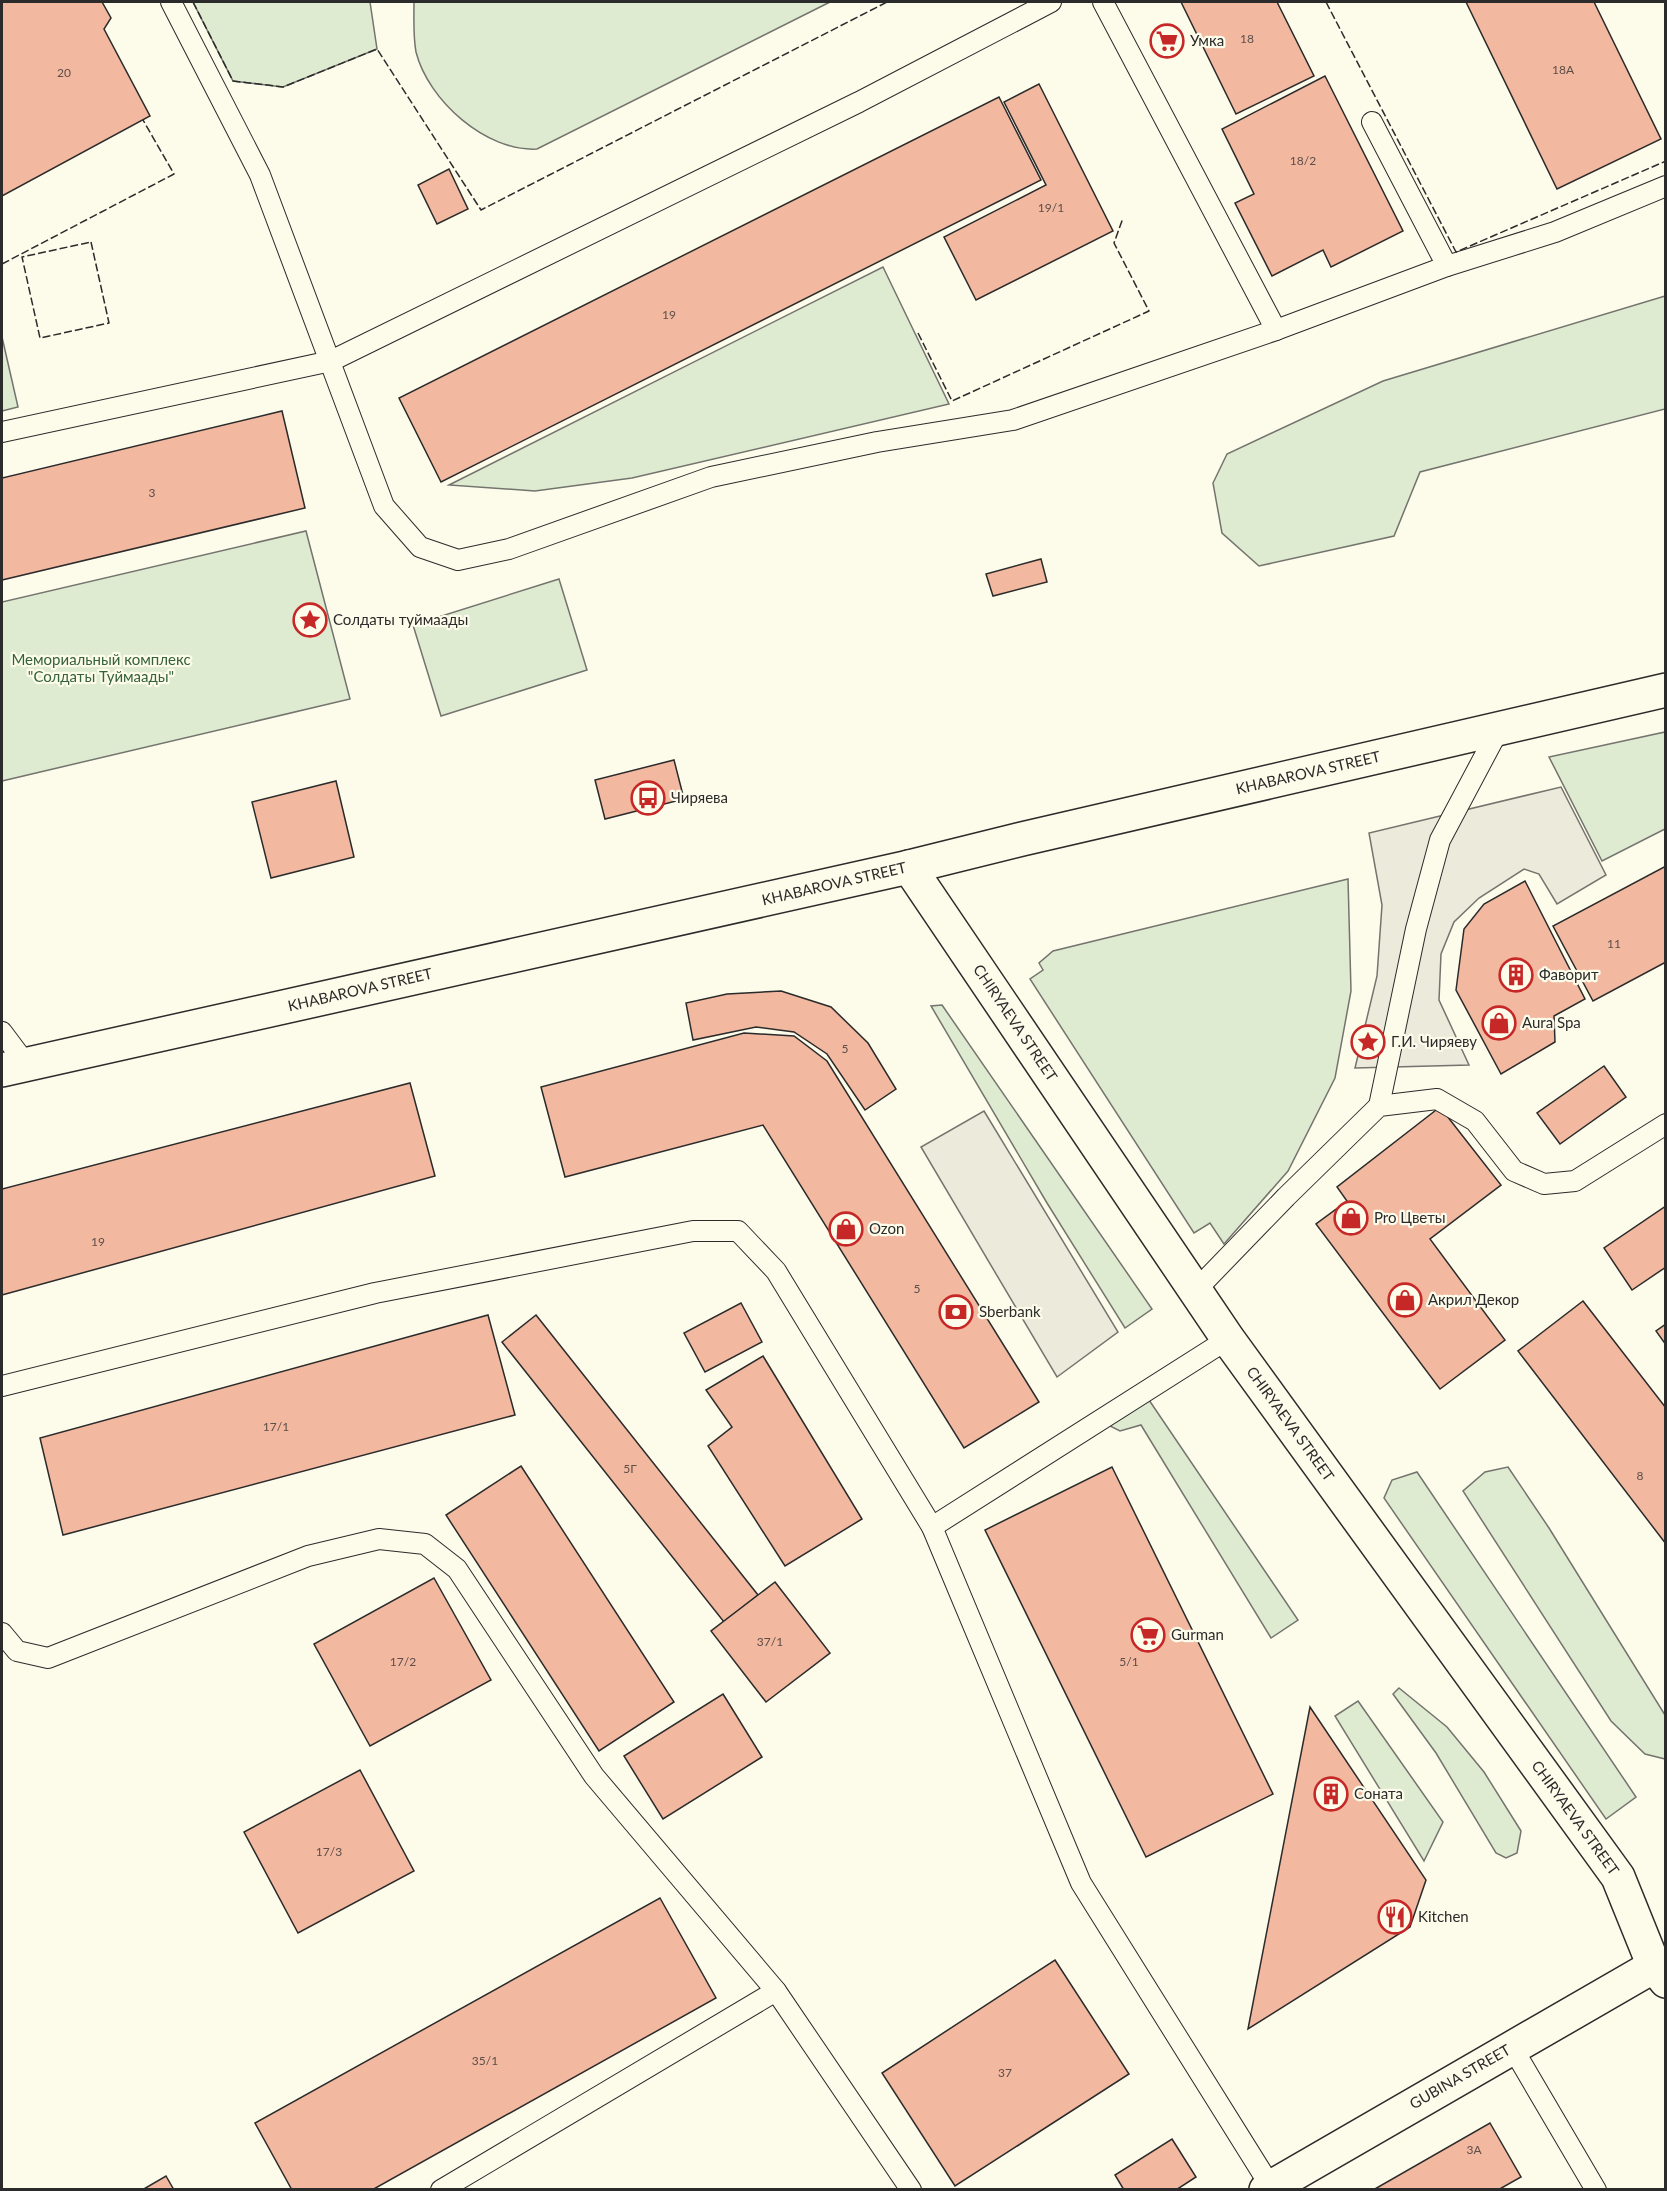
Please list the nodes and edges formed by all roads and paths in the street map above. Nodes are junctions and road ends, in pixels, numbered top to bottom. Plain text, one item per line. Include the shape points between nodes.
1 (171, 2) edge
2 (1051, 2) edge
3 (1103, 2) edge
4 (1372, 122) dead end
5 (1665, 186) edge
6 (1447, 266) junction
7 (1276, 330) junction
8 (332, 361) junction
9 (2, 432) edge
10 (1665, 690) edge
11 (1499, 729) junction
12 (909, 867) junction
13 (2, 1032) edge
14 (14, 1067) edge
15 (1379, 1106) junction
16 (1665, 1124) edge
17 (1195, 1291) junction
18 (1228, 1339) junction
19 (2, 1386) edge
20 (932, 1527) junction
21 (2, 1633) edge
22 (1660, 1973) edge
23 (776, 1991) junction
24 (1512, 2047) junction
25 (1268, 2188) edge
26 (441, 2190) edge
27 (912, 2190) edge
28 (1596, 2190) edge

1 - 8 lane via 260,175
2 - 8 lane via 859,102
3 - 7 lane
4 - 6 lane
5 - 6 lane via 1555,232
6 - 7 lane
7 - 8 lane via 1013,420 877,442 711,477 509,549 458,560 420,547 384,506
8 - 9 lane
10 - 11 street, KHABAROVA STREET
11 - 12 street, KHABAROVA STREET
11 - 15 lane via 1440,840 1416,929
12 - 14 street, KHABAROVA STREET
12 - 17 street, CHIRYAEVA STREET
13 - 14 lane
15 - 16 lane via 1437,1099 1475,1121 1514,1171 1544,1184 1575,1181
15 - 17 lane
17 - 18 street, CHIRYAEVA STREET
18 - 20 lane
18 - 22 street, CHIRYAEVA STREET via 1618,1877
19 - 20 lane via 375,1293 693,1231 738,1230 776,1271
20 - 25 lane via 1082,1883
21 - 23 lane via 17,1652 48,1658 308,1556 379,1539 425,1544 457,1569 594,1776
22 - 24 street, GUBINA STREET
23 - 26 lane
23 - 27 lane
24 - 25 street, GUBINA STREET
24 - 28 lane

